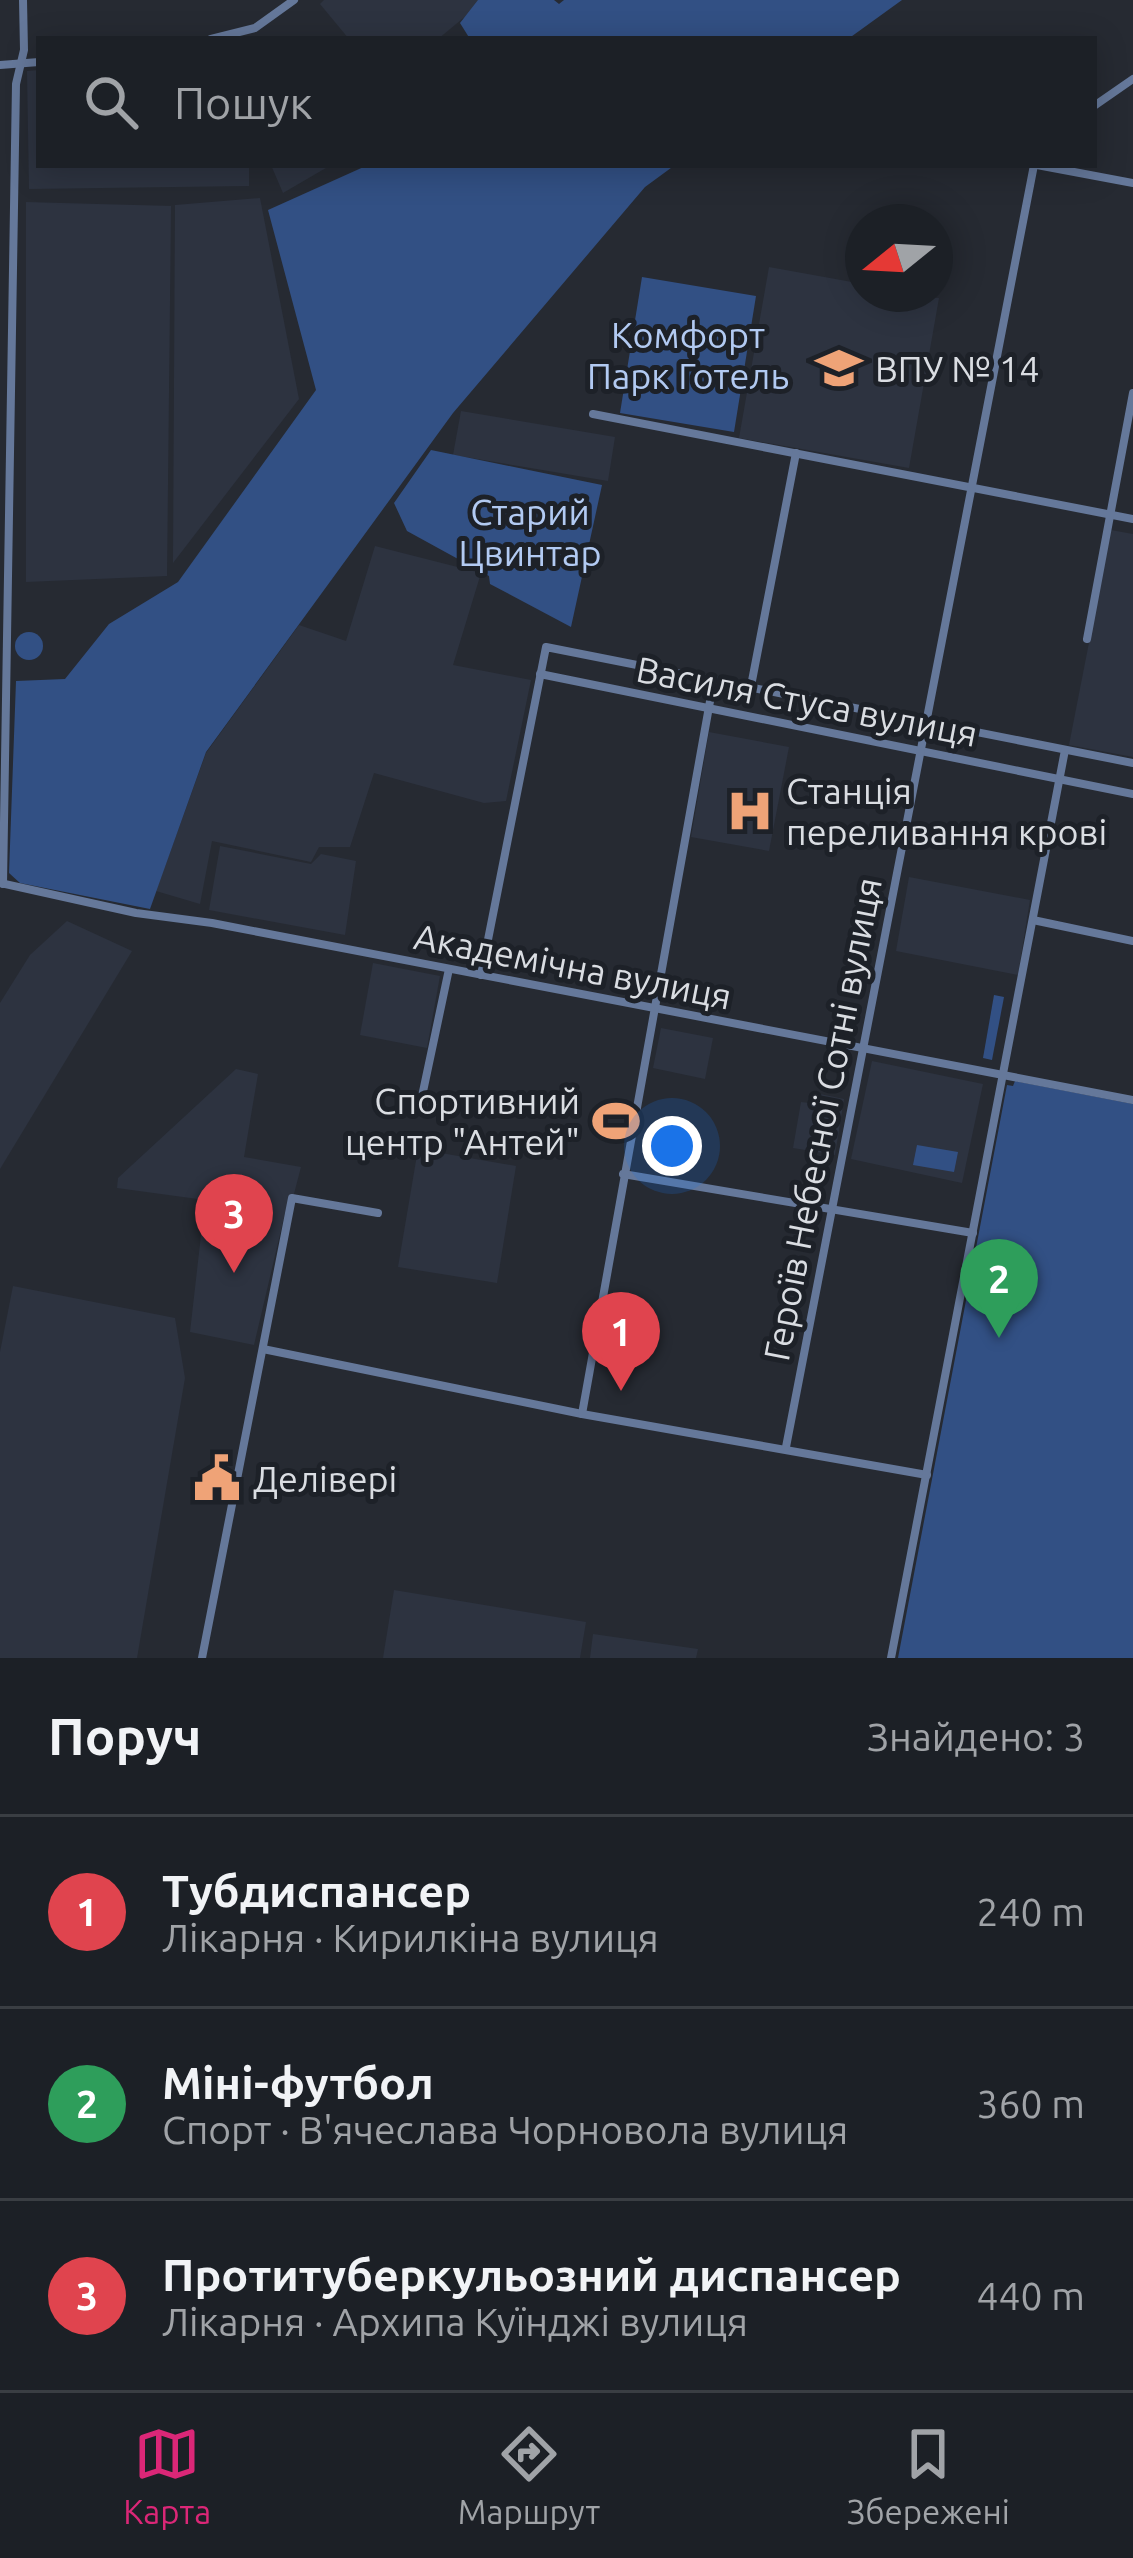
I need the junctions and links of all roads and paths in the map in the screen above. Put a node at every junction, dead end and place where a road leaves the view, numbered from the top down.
1 (23, 0) edge
2 (294, 0) edge
3 (223, 36) edge
4 (36, 62) edge
5 (22, 63) junction
6 (0, 65) edge
7 (1133, 79) edge
8 (1097, 104) edge
9 (1035, 168) edge
10 (1052, 168) edge
11 (1133, 183) edge
12 (0, 359) edge
13 (14, 360) junction
14 (1133, 393) edge
15 (593, 414) dead end
16 (796, 453) junction
17 (970, 487) junction
18 (1112, 515) junction
19 (1133, 519) edge
20 (5, 583) edge
21 (1087, 639) dead end
22 (540, 674) junction
23 (714, 679) junction
24 (751, 686) junction
25 (709, 710) junction
26 (926, 721) junction
27 (1065, 750) junction
28 (920, 752) junction
29 (1133, 763) edge
30 (1060, 780) junction
31 (1133, 794) edge
32 (2, 884) edge
33 (1033, 920) junction
34 (1133, 940) edge
35 (448, 969) junction
36 (481, 975) junction
37 (652, 1008) junction
38 (864, 1049) junction
39 (1004, 1072) junction
40 (1133, 1100) edge
41 (421, 1101) dead end
42 (623, 1174) junction
43 (832, 1212) junction
44 (378, 1213) dead end
45 (973, 1233) junction
46 (263, 1349) junction
47 (582, 1414) junction
48 (786, 1448) junction
49 (926, 1474) junction
50 (202, 1658) edge
51 (891, 1658) edge

1 - 5 street
2 - 3 street
4 - 5 street
5 - 6 street
5 - 13 street
7 - 8 street
9 - 17 street, Героїв Небесної Сотні вулиця
10 - 11 street
12 - 13 street
13 - 20 street
14 - 18 street
15 - 16 street
16 - 17 street
16 - 24 street
17 - 18 street
17 - 26 street, Героїв Небесної Сотні вулиця
18 - 19 street
18 - 21 street
20 - 32 street
22 - 23 street, Василя Стуса вулиця
22 - 25 street, Василя Стуса вулиця
22 - 36 street
23 - 24 street, Василя Стуса вулиця
23 - 25 street
24 - 26 street, Василя Стуса вулиця
25 - 28 street, Василя Стуса вулиця
25 - 37 street
26 - 27 street, Василя Стуса вулиця
26 - 28 street, Героїв Небесної Сотні вулиця
27 - 29 street, Василя Стуса вулиця
27 - 30 street
28 - 30 street, Василя Стуса вулиця
28 - 38 street, Героїв Небесної Сотні вулиця
30 - 31 street, Василя Стуса вулиця
30 - 33 street
32 - 35 street, Академічна вулиця
33 - 34 street
33 - 39 street
35 - 36 street, Академічна вулиця
35 - 41 street
36 - 37 street, Академічна вулиця
37 - 38 street, Академічна вулиця
37 - 42 street
38 - 39 street, Академічна вулиця
38 - 43 street, Героїв Небесної Сотні вулиця
39 - 40 street, Академічна вулиця
39 - 45 street
42 - 43 street
42 - 47 street
43 - 45 street
43 - 48 street, Героїв Небесної Сотні вулиця
44 - 46 street
45 - 49 street
46 - 47 street
46 - 50 street
47 - 48 street
48 - 49 street
49 - 51 street

